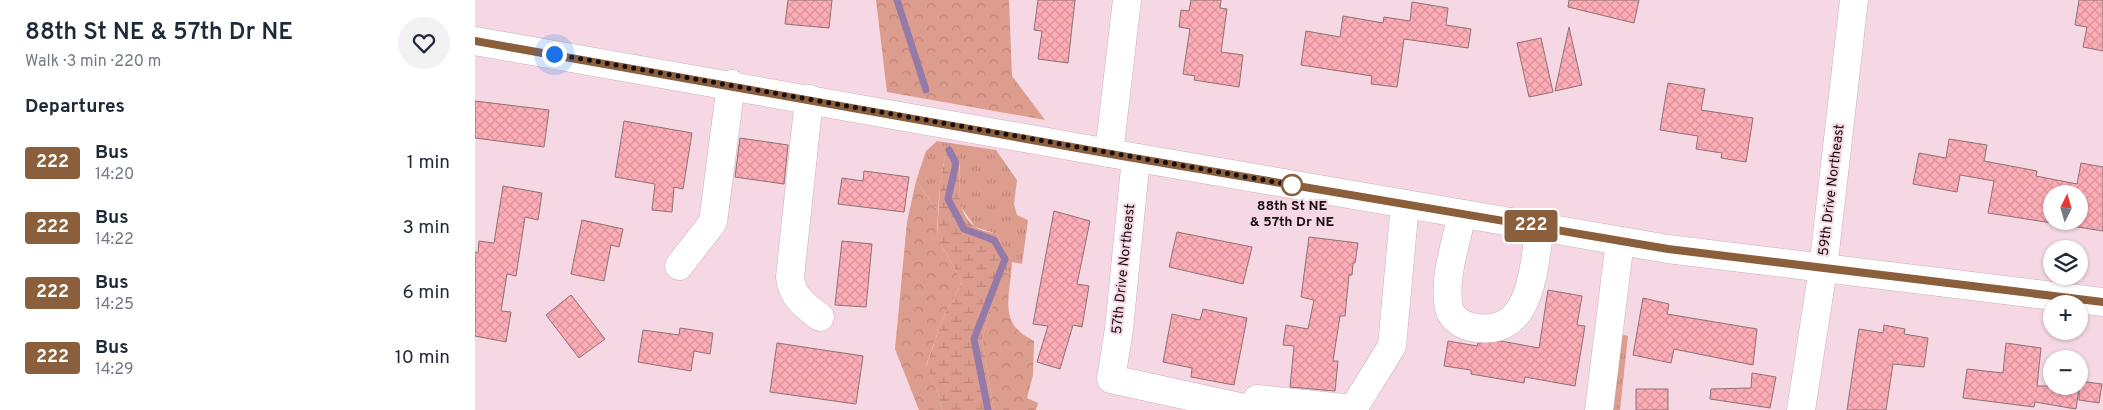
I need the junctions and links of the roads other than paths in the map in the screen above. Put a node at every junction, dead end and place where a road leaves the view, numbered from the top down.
1 (1127, 0) edge
2 (1855, 0) edge
3 (475, 41) edge
4 (731, 84) junction
5 (809, 99) junction
6 (1109, 153) junction
7 (1136, 158) junction
8 (1405, 204) junction
9 (1462, 214) junction
10 (1540, 227) junction
11 (1620, 241) junction
12 (679, 266) dead end
13 (1823, 269) junction
14 (2103, 302) edge
15 (820, 317) dead end
16 (1599, 410) edge
17 (1801, 410) edge

1 - 6 main road
2 - 13 main road, 59th Drive Northeast
3 - 4 main road
4 - 5 main road
4 - 12 main road
5 - 6 main road
5 - 15 main road
6 - 7 main road
7 - 8 main road
7 - 8 main road, 57th Drive Northeast
8 - 9 main road
9 - 10 main road
9 - 10 main road
10 - 11 main road
11 - 13 main road
11 - 16 main road
13 - 14 main road
13 - 17 main road, 59th Drive Northeast

